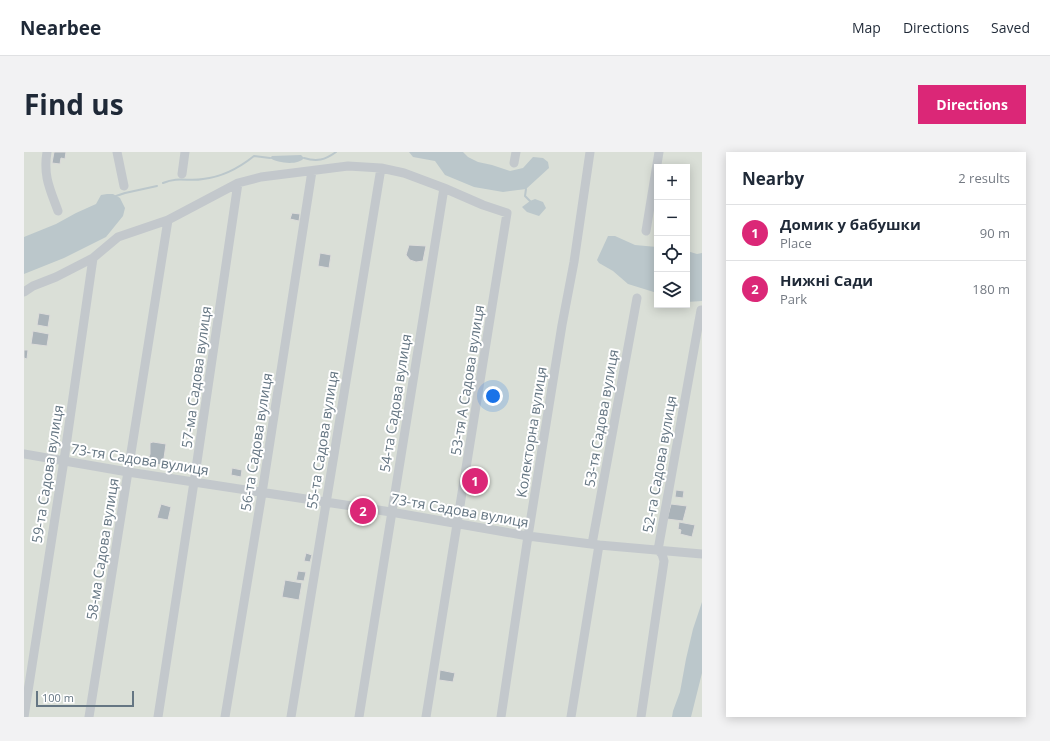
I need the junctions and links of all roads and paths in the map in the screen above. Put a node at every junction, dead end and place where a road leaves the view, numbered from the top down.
1 (47, 152) edge
2 (117, 152) edge
3 (185, 152) edge
4 (516, 152) edge
5 (590, 152) edge
6 (659, 152) edge
7 (514, 163) dead end
8 (381, 168) junction
9 (312, 171) junction
10 (182, 174) dead end
11 (238, 182) junction
12 (124, 186) dead end
13 (444, 188) junction
14 (58, 211) dead end
15 (168, 220) junction
16 (646, 231) dead end
17 (93, 258) junction
18 (24, 292) edge
19 (637, 298) dead end
20 (701, 310) dead end
21 (24, 454) edge
22 (64, 460) junction
23 (128, 472) junction
24 (194, 482) junction
25 (262, 493) junction
26 (325, 502) junction
27 (391, 512) junction
28 (458, 524) junction
29 (528, 536) junction
30 (595, 544) junction
31 (658, 550) junction
32 (702, 554) edge
33 (24, 717) edge
34 (89, 717) edge
35 (158, 717) edge
36 (225, 717) edge
37 (291, 717) edge
38 (360, 717) edge
39 (426, 717) edge
40 (501, 717) edge
41 (571, 717) edge
42 (641, 717) edge

1 - 14 street
2 - 12 street
3 - 10 street
4 - 7 street
5 - 29 street, Колекторна вулиця
6 - 16 street
8 - 9 street
8 - 13 street
8 - 26 street, 55-та Садова вулиця
9 - 11 street
9 - 25 street, 56-та Садова вулиця
11 - 15 street
11 - 24 street, 57-ма Садова вулиця
13 - 27 street, 54-та Садова вулиця
13 - 28 street, 53-тя А Садова вулиця
15 - 17 street
15 - 23 street, 58-ма Садова вулиця
17 - 18 street
17 - 22 street, 59-та Садова вулиця
19 - 30 street, 53-тя Садова вулиця
20 - 31 street, 52-га Садова вулиця
21 - 22 street, 73-тя Садова вулиця
22 - 23 street, 73-тя Садова вулиця
22 - 33 street, 59-та Садова вулиця
23 - 24 street, 73-тя Садова вулиця
23 - 34 street, 58-ма Садова вулиця
24 - 25 street, 73-тя Садова вулиця
24 - 35 street, 57-ма Садова вулиця
25 - 26 street, 73-тя Садова вулиця
25 - 36 street, 56-та Садова вулиця
26 - 27 street, 73-тя Садова вулиця
26 - 37 street, 55-та Садова вулиця
27 - 28 street, 73-тя Садова вулиця
27 - 38 street, 54-та Садова вулиця
28 - 29 street, 73-тя Садова вулиця
28 - 39 street, 53-тя А Садова вулиця
29 - 30 street, 73-тя Садова вулиця
29 - 40 street, Колекторна вулиця
30 - 31 street, 73-тя Садова вулиця
30 - 41 street, 53-тя Садова вулиця
31 - 32 street, 73-тя Садова вулиця
31 - 42 street, 52-га Садова вулиця

